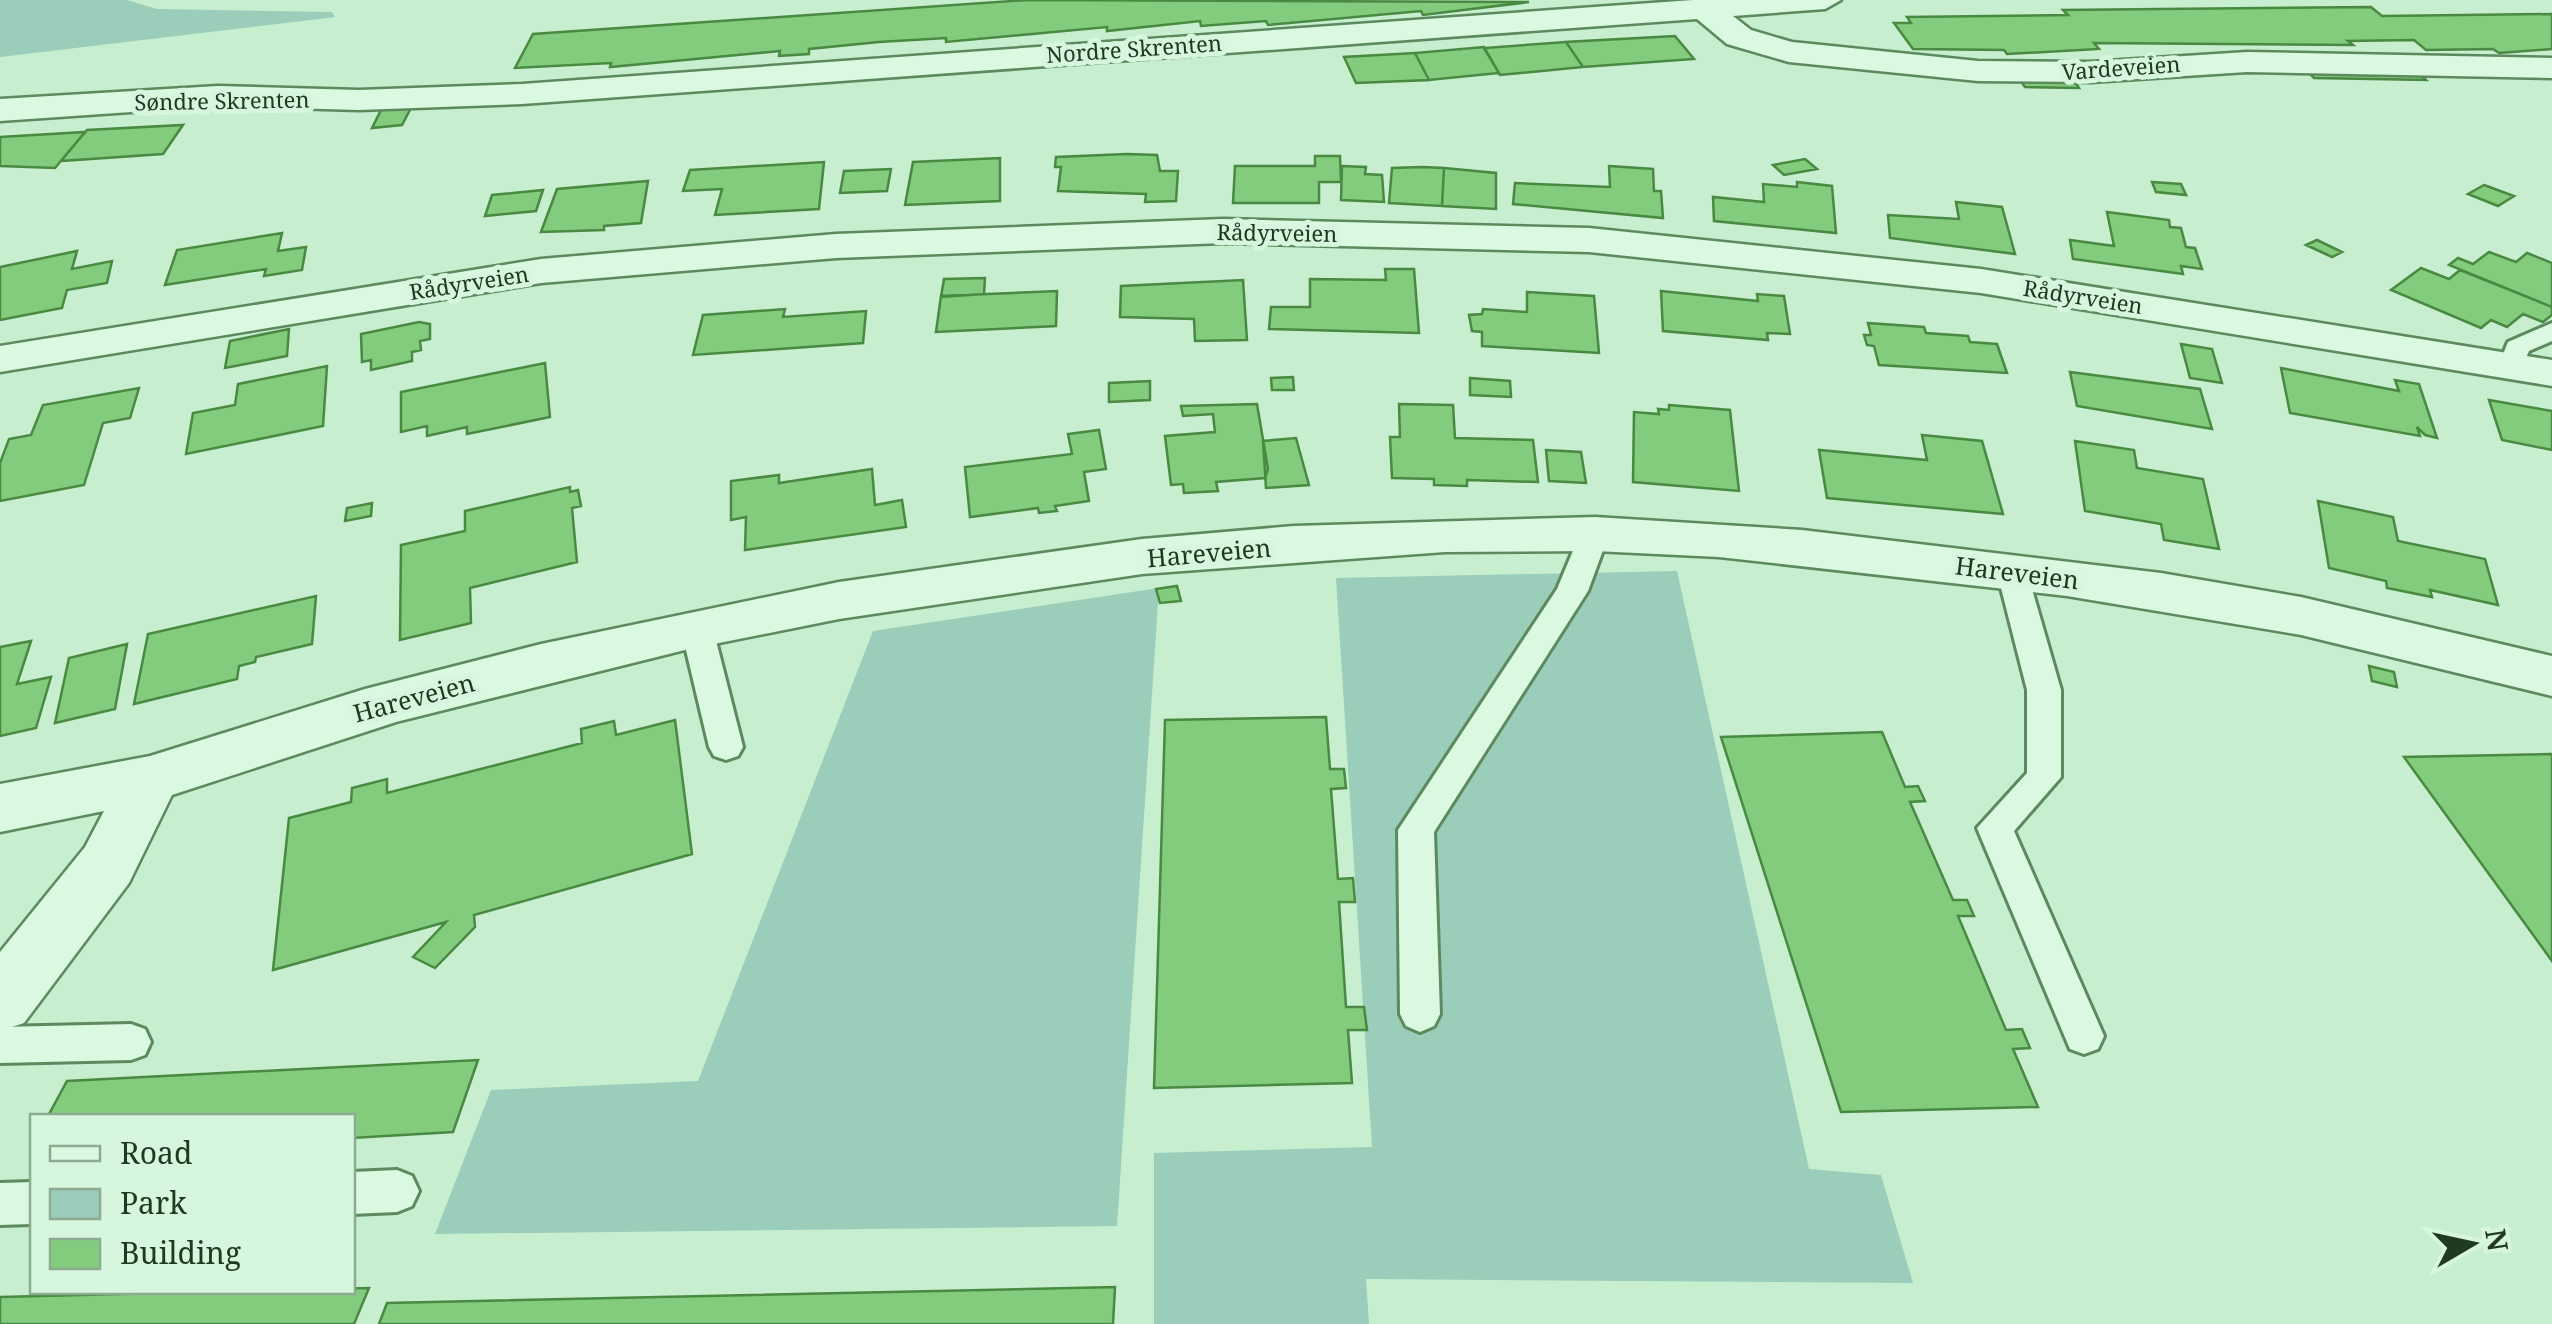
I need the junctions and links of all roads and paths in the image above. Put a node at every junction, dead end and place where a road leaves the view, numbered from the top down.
1 (1825, 0) edge
2 (1704, 9) junction
3 (2552, 68) edge
4 (444, 97) joint
5 (0, 110) edge
6 (2552, 331) edge
7 (0, 359) edge
8 (2512, 364) junction
9 (2552, 372) edge
10 (1594, 534) junction
11 (2012, 572) junction
12 (697, 630) junction
13 (2552, 676) edge
14 (726, 747) dead end
15 (150, 780) junction
16 (0, 808) edge
17 (0, 1002) edge
18 (1420, 1014) dead end
19 (2084, 1036) dead end
20 (131, 1042) dead end
21 (0, 1045) edge
22 (397, 1192) dead end
23 (355, 1193) edge
24 (30, 1202) edge
25 (0, 1204) edge

1 - 2 street, Nordre Skrenten
2 - 3 street, Vardeveien
2 - 4 street, Nordre Skrenten
4 - 5 street, Søndre Skrenten
6 - 8 lane
7 - 8 street, Rådyrveien
8 - 9 street, Rådyrveien
10 - 11 street, Hareveien
10 - 12 street, Hareveien
10 - 18 lane
11 - 13 street, Hareveien
11 - 19 lane
12 - 14 lane
12 - 15 street, Hareveien
15 - 16 street
15 - 17 street
20 - 21 lane
22 - 23 lane
24 - 25 lane

